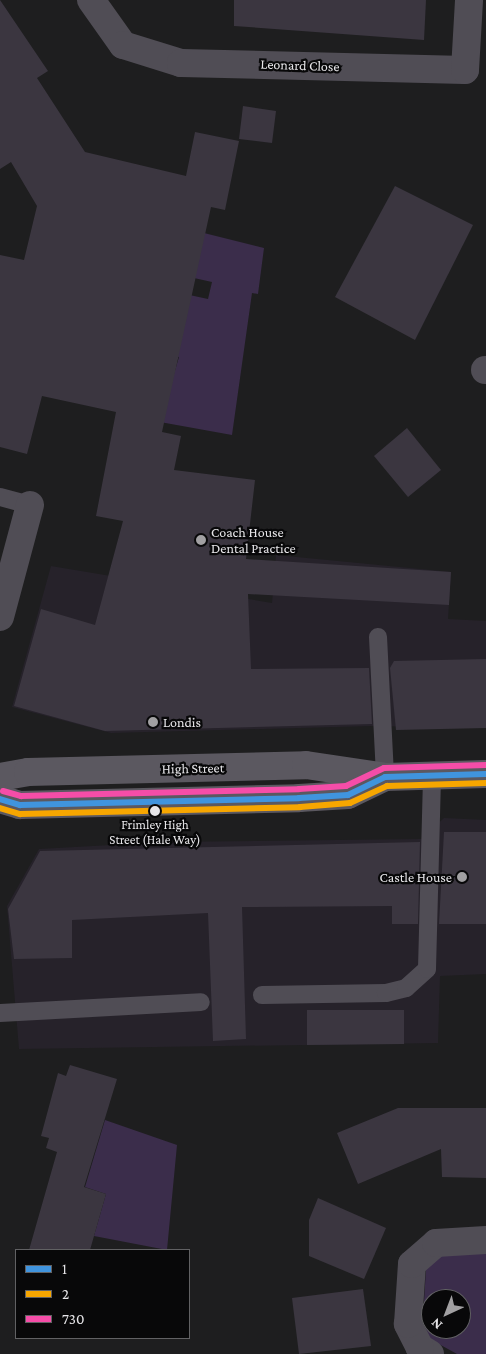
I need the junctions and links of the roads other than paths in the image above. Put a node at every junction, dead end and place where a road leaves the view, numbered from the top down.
1 (91, 0) edge
2 (468, 0) edge
3 (0, 497) edge
4 (30, 505) joint
5 (0, 617) edge
6 (378, 637) dead end
7 (486, 774) edge
8 (432, 776) junction
9 (0, 777) edge
10 (385, 777) junction
11 (0, 799) edge
12 (262, 994) dead end
13 (201, 1002) dead end
14 (0, 1013) edge
15 (486, 1240) edge
16 (430, 1354) edge

1 - 2 street, Leonard Close
3 - 4 lane
4 - 5 street
6 - 10 lane
7 - 8 street, High Street
8 - 10 street, High Street
8 - 12 lane
9 - 10 street, High Street
10 - 11 street, High Street
13 - 14 lane
15 - 16 street

